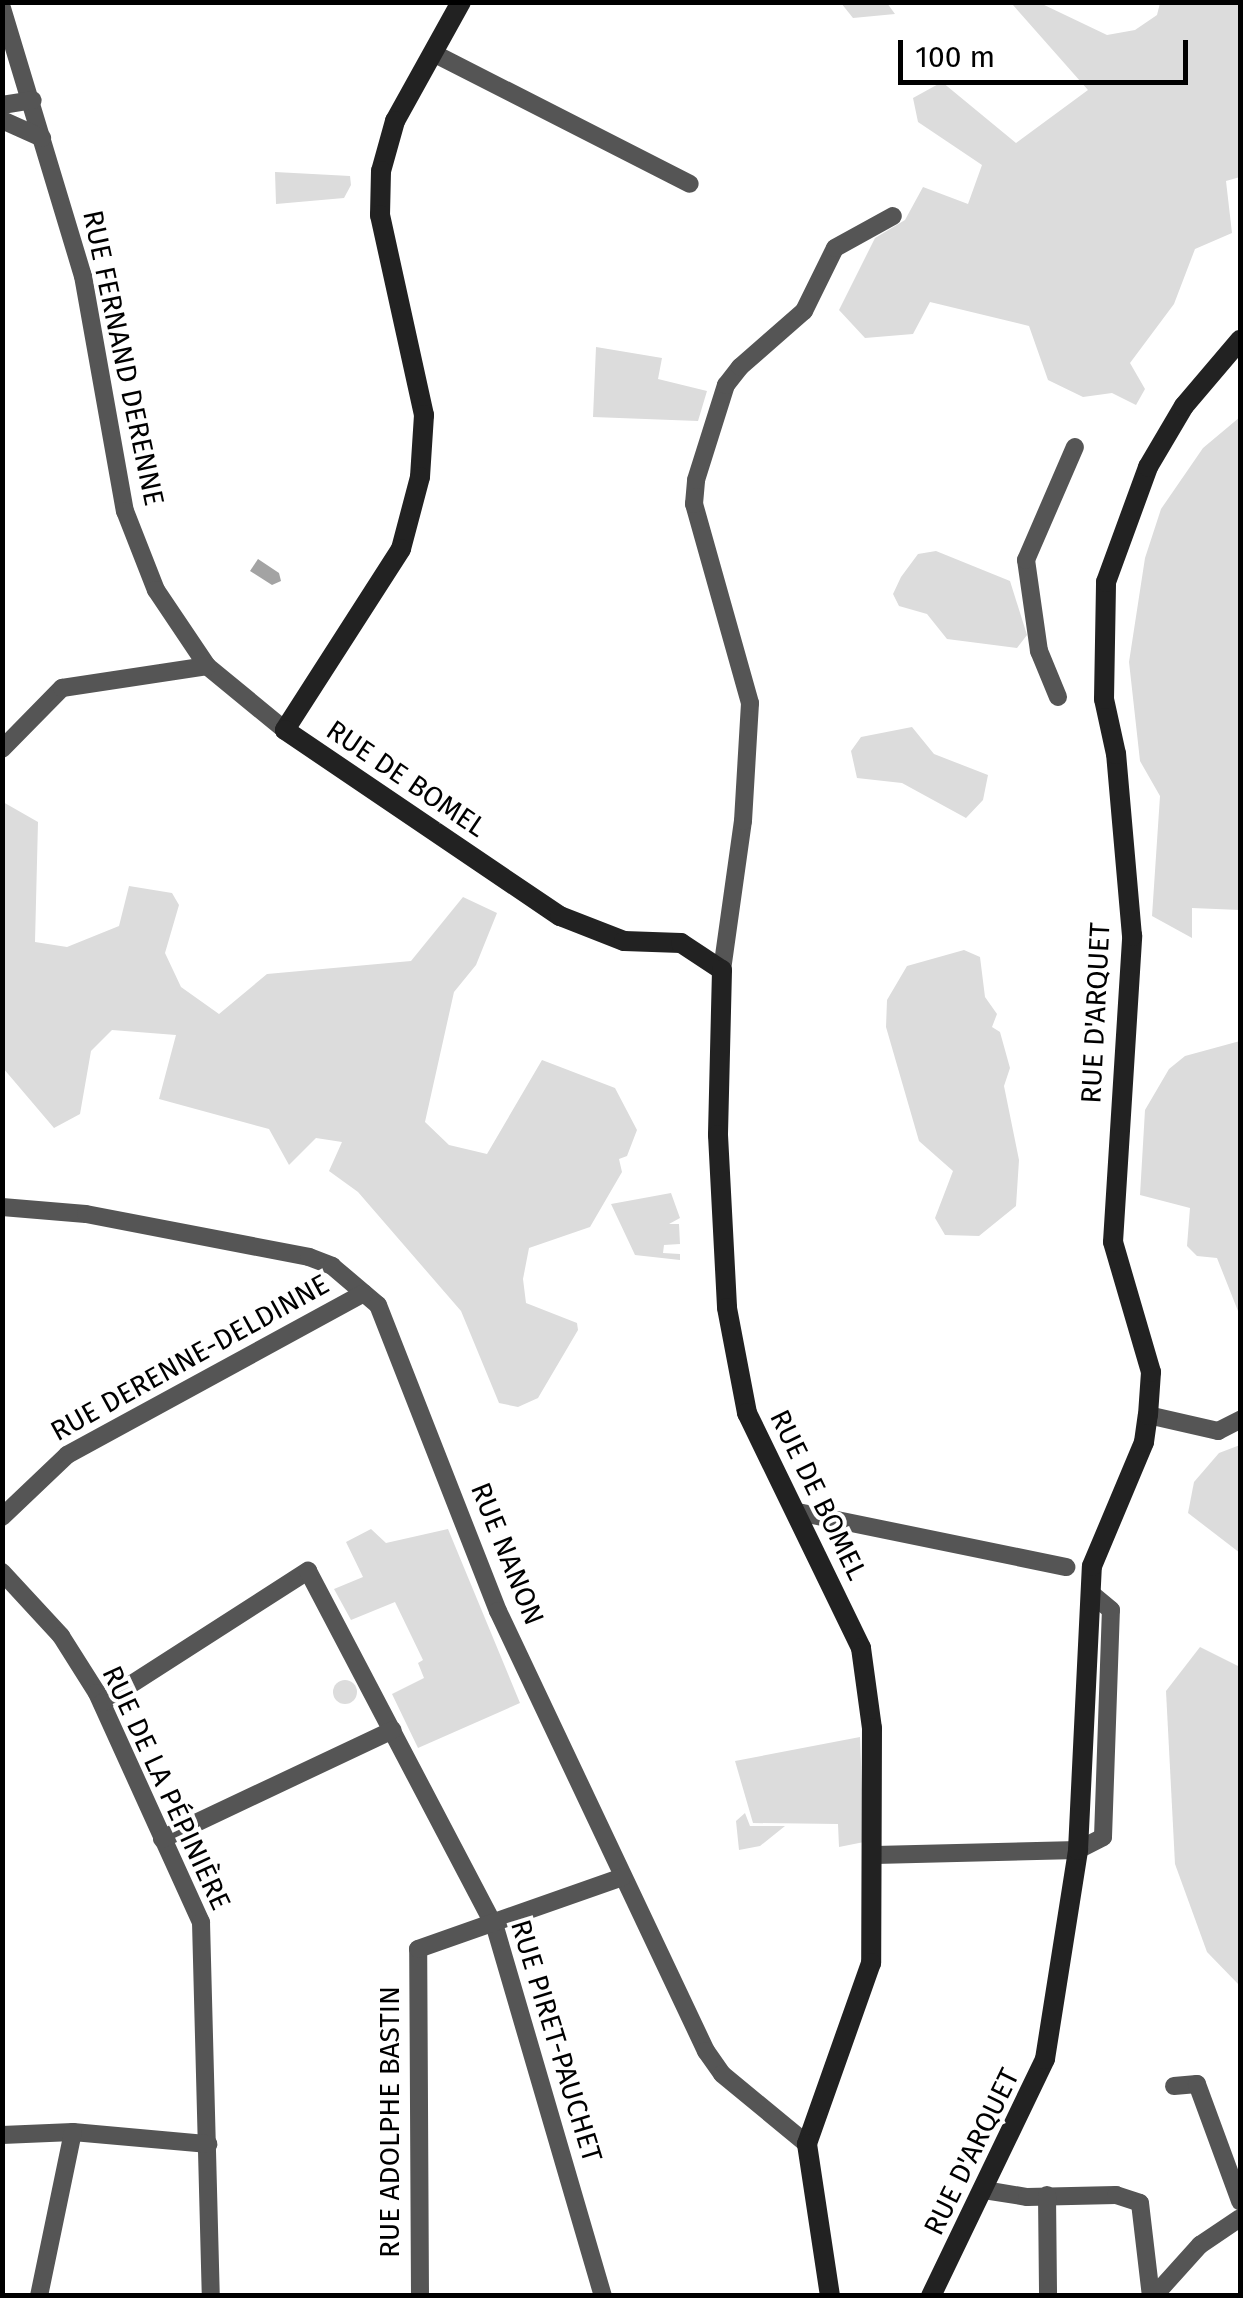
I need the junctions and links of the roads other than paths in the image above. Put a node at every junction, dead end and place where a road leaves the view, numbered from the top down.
1 (461, 2) edge
2 (2, 8) edge
3 (433, 52) junction
4 (34, 100) junction
5 (2, 105) edge
6 (2, 120) edge
7 (42, 138) junction
8 (690, 184) dead end
9 (893, 216) dead end
10 (1238, 347) edge
11 (1075, 447) dead end
12 (207, 666) junction
13 (1058, 697) dead end
14 (286, 730) junction
15 (2, 750) edge
16 (722, 970) junction
17 (2, 1207) edge
18 (364, 1292) junction
19 (1148, 1415) junction
20 (1240, 1420) edge
21 (798, 1512) junction
22 (2, 1516) edge
23 (1066, 1568) dead end
24 (2, 1572) edge
25 (102, 1703) junction
26 (393, 1730) junction
27 (162, 1839) junction
28 (1078, 1850) junction
29 (874, 1856) junction
30 (623, 1877) junction
31 (495, 1927) junction
32 (1174, 2086) dead end
33 (73, 2132) junction
34 (2, 2135) edge
35 (208, 2144) junction
36 (807, 2144) junction
37 (984, 2190) junction
38 (1047, 2195) junction
39 (1240, 2201) edge
40 (1240, 2218) edge
41 (38, 2296) edge
42 (211, 2296) edge
43 (420, 2296) edge
44 (603, 2296) edge
45 (830, 2296) edge
46 (930, 2296) edge
47 (1048, 2296) edge
48 (1152, 2296) edge

1 - 3 street
2 - 4 street, RUE FERNAND DERENNE
3 - 8 street
3 - 14 street
4 - 5 street
4 - 7 street, RUE FERNAND DERENNE
6 - 7 street
7 - 12 street, RUE FERNAND DERENNE
9 - 16 street
10 - 19 street, RUE D'ARQUET
11 - 13 street
12 - 14 street, RUE FERNAND DERENNE
12 - 15 street
14 - 16 street, RUE DE BOMEL
16 - 21 street, RUE DE BOMEL
17 - 18 street, RUE NANON
18 - 22 street, RUE DERENNE-DELDINNE
18 - 30 street, RUE NANON
19 - 20 street
19 - 28 street, RUE D'ARQUET
21 - 23 street
21 - 29 street, RUE DE BOMEL
24 - 25 street, RUE DE LA PÉPINIÈRE
25 - 26 street, RUE PIRET-PAUCHET
25 - 27 street, RUE DE LA PÉPINIÈRE
26 - 27 street
26 - 31 street, RUE PIRET-PAUCHET
27 - 35 street, RUE DE LA PÉPINIÈRE
28 - 29 street
28 - 37 street, RUE D'ARQUET
29 - 36 street, RUE DE BOMEL
30 - 31 street
30 - 36 street, RUE NANON
31 - 43 street, RUE ADOLPHE BASTIN
31 - 44 street, RUE PIRET-PAUCHET
32 - 39 street
33 - 34 street
33 - 35 street
33 - 41 street
35 - 42 street, RUE DE LA PÉPINIÈRE
36 - 45 street, RUE DE BOMEL
37 - 38 street
37 - 46 street, RUE D'ARQUET
38 - 47 street
38 - 48 street
40 - 48 street

